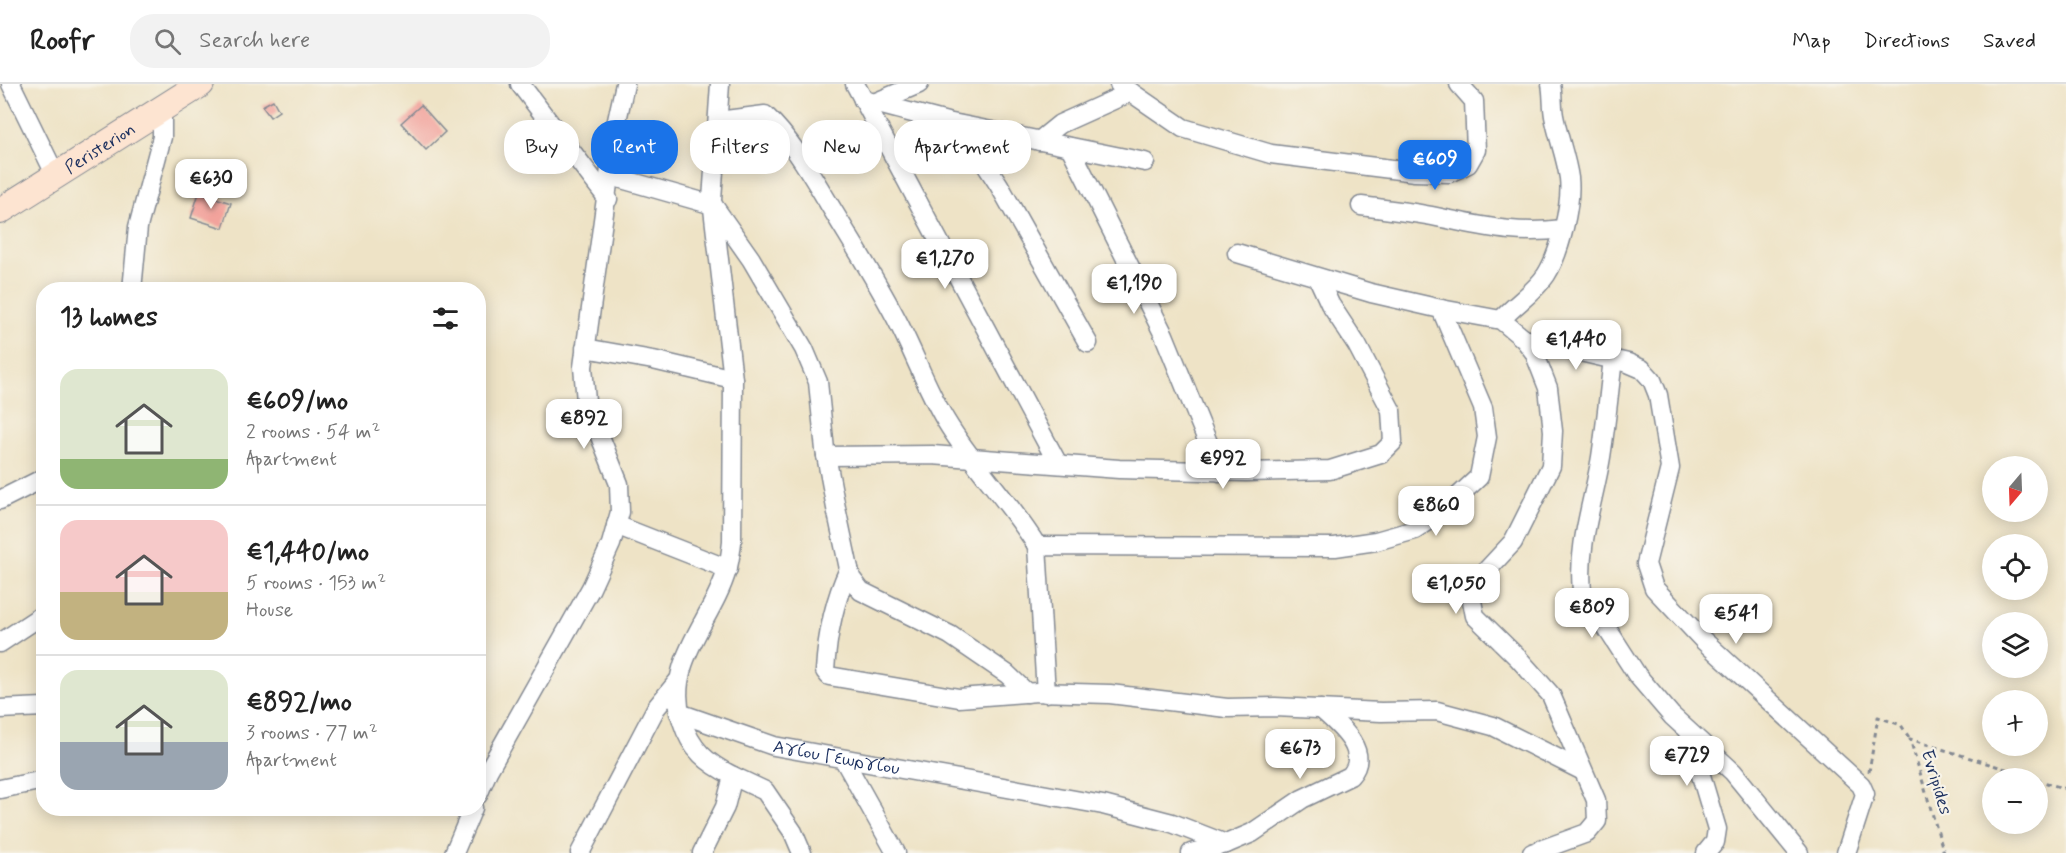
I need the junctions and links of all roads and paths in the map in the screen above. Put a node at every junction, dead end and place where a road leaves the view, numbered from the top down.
1 (11, 84) edge
2 (201, 84) edge
3 (520, 84) edge
4 (625, 84) edge
5 (720, 84) edge
6 (919, 84) edge
7 (1459, 84) edge
8 (1551, 84) edge
9 (1125, 88) edge
10 (864, 96) edge
11 (162, 108) junction
12 (718, 120) edge
13 (726, 120) edge
14 (771, 120) edge
15 (943, 120) edge
16 (1031, 139) edge
17 (1039, 141) junction
18 (790, 145) edge
19 (1070, 147) junction
20 (1145, 162) dead end
21 (714, 174) edge
22 (992, 174) edge
23 (56, 176) junction
24 (611, 176) junction
25 (608, 199) junction
26 (712, 205) junction
27 (1361, 206) dead end
28 (0, 211) edge
29 (1563, 229) junction
30 (1237, 253) dead end
31 (1318, 278) junction
32 (133, 282) edge
33 (1441, 309) junction
34 (1501, 320) junction
35 (1524, 339) junction
36 (1088, 344) dead end
37 (585, 348) junction
38 (1613, 359) junction
39 (733, 379) junction
40 (826, 456) junction
41 (970, 458) junction
42 (1058, 464) junction
43 (1220, 472) junction
44 (36, 482) edge
45 (0, 500) edge
46 (616, 525) junction
47 (1037, 546) junction
48 (849, 568) junction
49 (728, 569) junction
50 (36, 619) edge
51 (0, 643) edge
52 (678, 681) junction
53 (1026, 693) junction
54 (1046, 693) junction
55 (36, 707) edge
56 (0, 709) edge
57 (1321, 709) junction
58 (680, 713) junction
59 (1687, 730) junction
60 (1910, 740) junction
61 (844, 760) junction
62 (2000, 768) edge
63 (1584, 771) junction
64 (486, 776) edge
65 (733, 776) junction
66 (36, 782) edge
67 (2048, 783) edge
68 (0, 789) edge
69 (2066, 789) edge
70 (1865, 794) junction
71 (470, 816) edge
72 (1226, 844) junction
73 (454, 853) edge
74 (580, 853) edge
75 (702, 853) edge
76 (802, 853) edge
77 (896, 853) edge
78 (1191, 853) edge
79 (1532, 853) edge
80 (1706, 853) edge
81 (1799, 853) edge
82 (1846, 853) edge
83 (1944, 853) edge

1 - 23 street
2 - 11 street, Peristerion
3 - 25 street
4 - 24 street
5 - 12 street
6 - 10 street
7 - 9 street
8 - 29 street
9 - 17 street
10 - 15 street
10 - 42 street
11 - 23 street, Peristerion
11 - 32 street
13 - 14 street
16 - 17 street
17 - 19 street
18 - 41 street
19 - 20 street
19 - 43 street
21 - 26 street
22 - 36 street
23 - 28 street, Peristerion
24 - 25 street
24 - 26 street
25 - 37 street
26 - 39 street
26 - 40 street
27 - 29 street
29 - 34 street
30 - 31 street
31 - 33 street
31 - 43 street
33 - 34 street
33 - 47 street
34 - 35 street
35 - 38 street
35 - 63 street
37 - 39 street
37 - 46 street
38 - 59 street
38 - 70 street
39 - 49 street
40 - 41 street
40 - 48 street
41 - 42 street
41 - 47 street
42 - 43 street
44 - 45 street
46 - 49 street
46 - 64 street
47 - 54 street
48 - 53 street
48 - 53 street
49 - 52 street
50 - 51 street
52 - 58 street
52 - 74 street
53 - 54 street
54 - 57 street
55 - 56 street
57 - 63 street
57 - 72 street
58 - 61 street, Αγίου Γεωργίου
58 - 65 street
59 - 80 street
59 - 81 street
60 - 62 path, Evripides
60 - 70 path
60 - 83 path, Evripides
61 - 72 street, Αγίου Γεωργίου
61 - 77 street
63 - 79 street
65 - 75 street
65 - 76 street
66 - 68 street
67 - 69 path, Evripides
70 - 82 street
71 - 73 street
72 - 78 street

